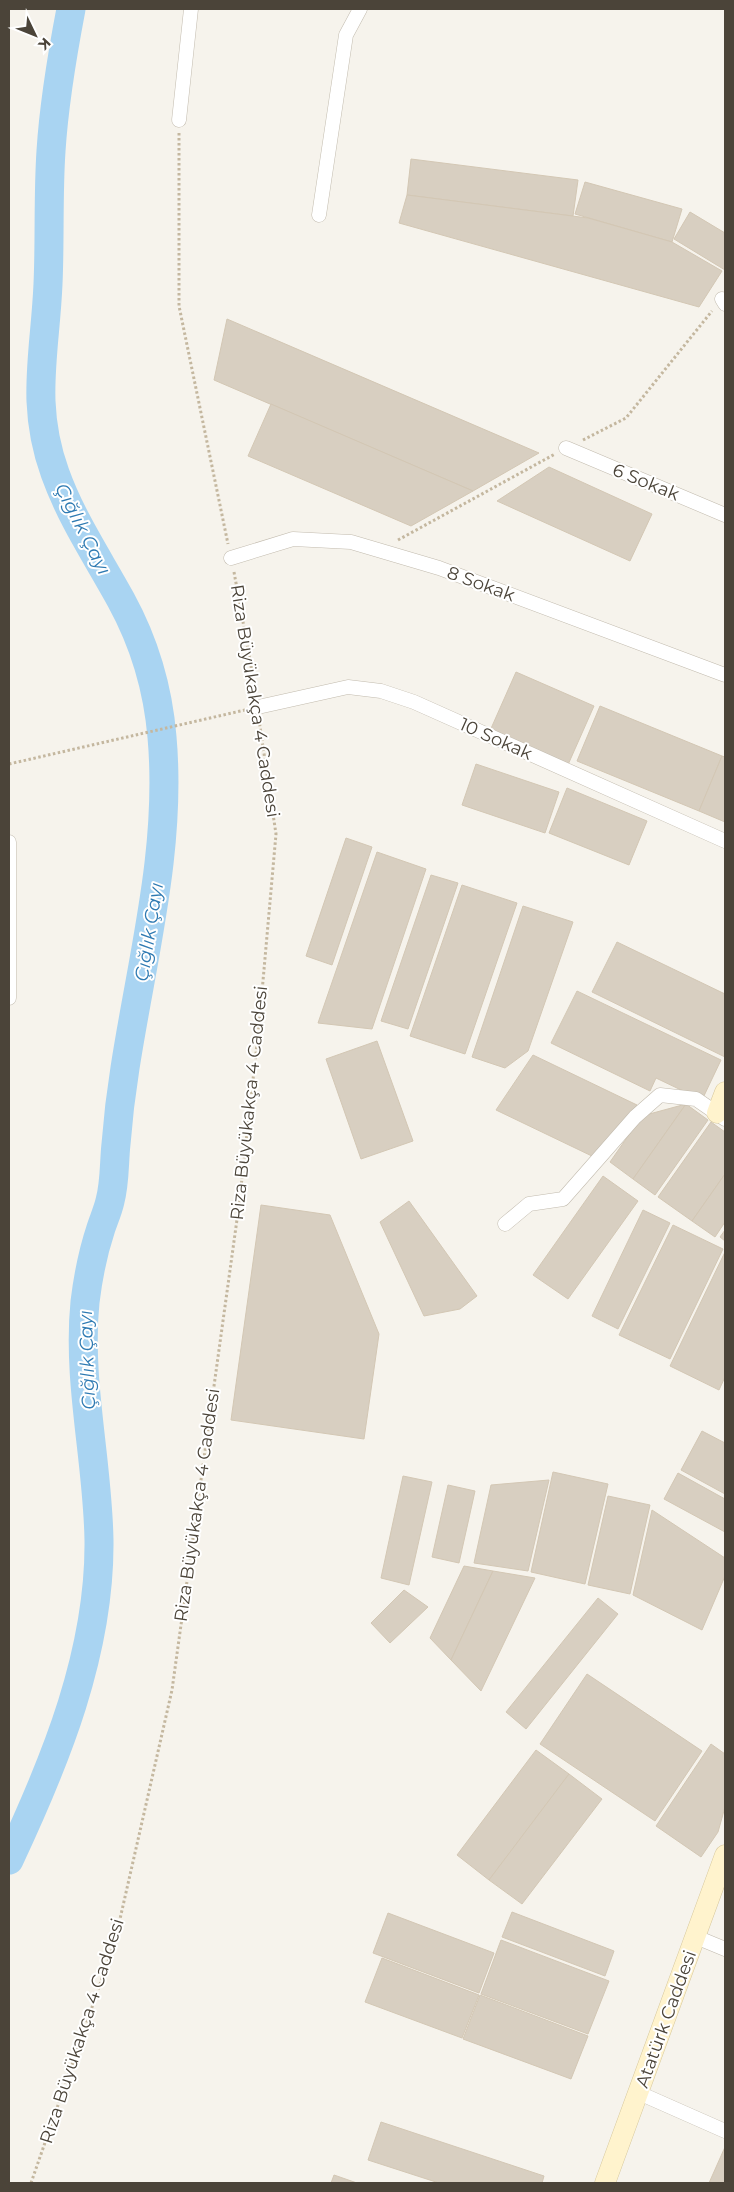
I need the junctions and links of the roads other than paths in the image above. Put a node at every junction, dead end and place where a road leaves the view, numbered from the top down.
1 (191, 9) edge
2 (360, 9) edge
3 (179, 120) road end
4 (320, 216) dead end
5 (566, 448) dead end
6 (725, 515) edge
7 (231, 558) road end
8 (725, 675) edge
9 (258, 707) road end
10 (725, 841) edge
11 (9, 842) edge
12 (9, 998) edge
13 (725, 1092) edge
14 (721, 1116) edge
15 (505, 1224) dead end
16 (725, 1855) edge
17 (696, 1937) junction
18 (725, 1949) edge
19 (639, 2093) junction
20 (725, 2131) edge
21 (605, 2183) edge

1 - 3 street
2 - 4 street
5 - 6 street, 6 Sokak
7 - 8 street, 8 Sokak
9 - 10 street, 10 Sokak
11 - 12 street
13 - 14 street
14 - 15 street
16 - 17 street, Atatürk Caddesi
17 - 18 street
17 - 19 street, Atatürk Caddesi
19 - 20 street
19 - 21 street, Atatürk Caddesi

